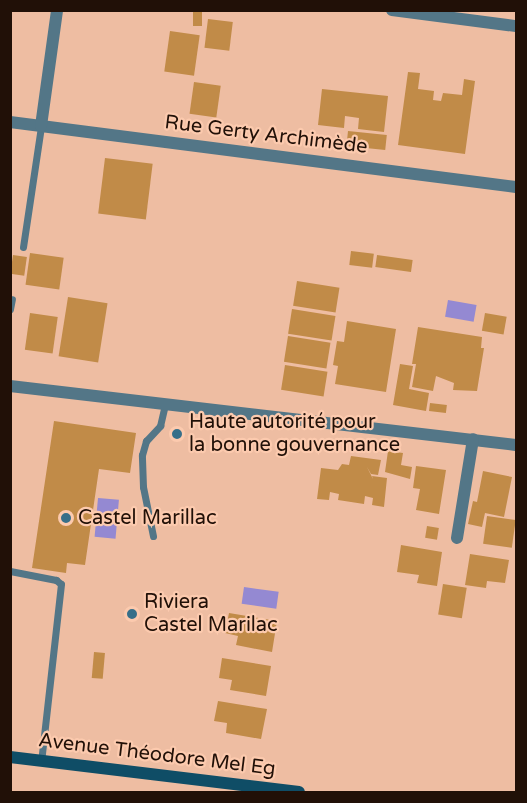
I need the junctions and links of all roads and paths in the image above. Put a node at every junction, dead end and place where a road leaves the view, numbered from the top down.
1 (57, 10) edge
2 (392, 10) edge
3 (516, 26) edge
4 (10, 122) edge
5 (41, 126) junction
6 (516, 187) edge
7 (23, 247) dead end
8 (12, 299) edge
9 (10, 309) edge
10 (10, 386) edge
11 (165, 404) junction
12 (474, 439) junction
13 (516, 445) edge
14 (153, 536) dead end
15 (458, 538) dead end
16 (10, 571) edge
17 (10, 757) edge
18 (41, 760) junction
19 (299, 792) edge

1 - 5 street
2 - 3 street
4 - 5 street, Rue Gerty Archimède
5 - 6 street, Rue Gerty Archimède
5 - 7 lane
8 - 9 lane
10 - 11 street
11 - 12 street
11 - 14 lane
12 - 13 street
12 - 15 street
16 - 18 lane
17 - 18 main road, Avenue Théodore Mel Eg
18 - 19 main road, Avenue Théodore Mel Eg

